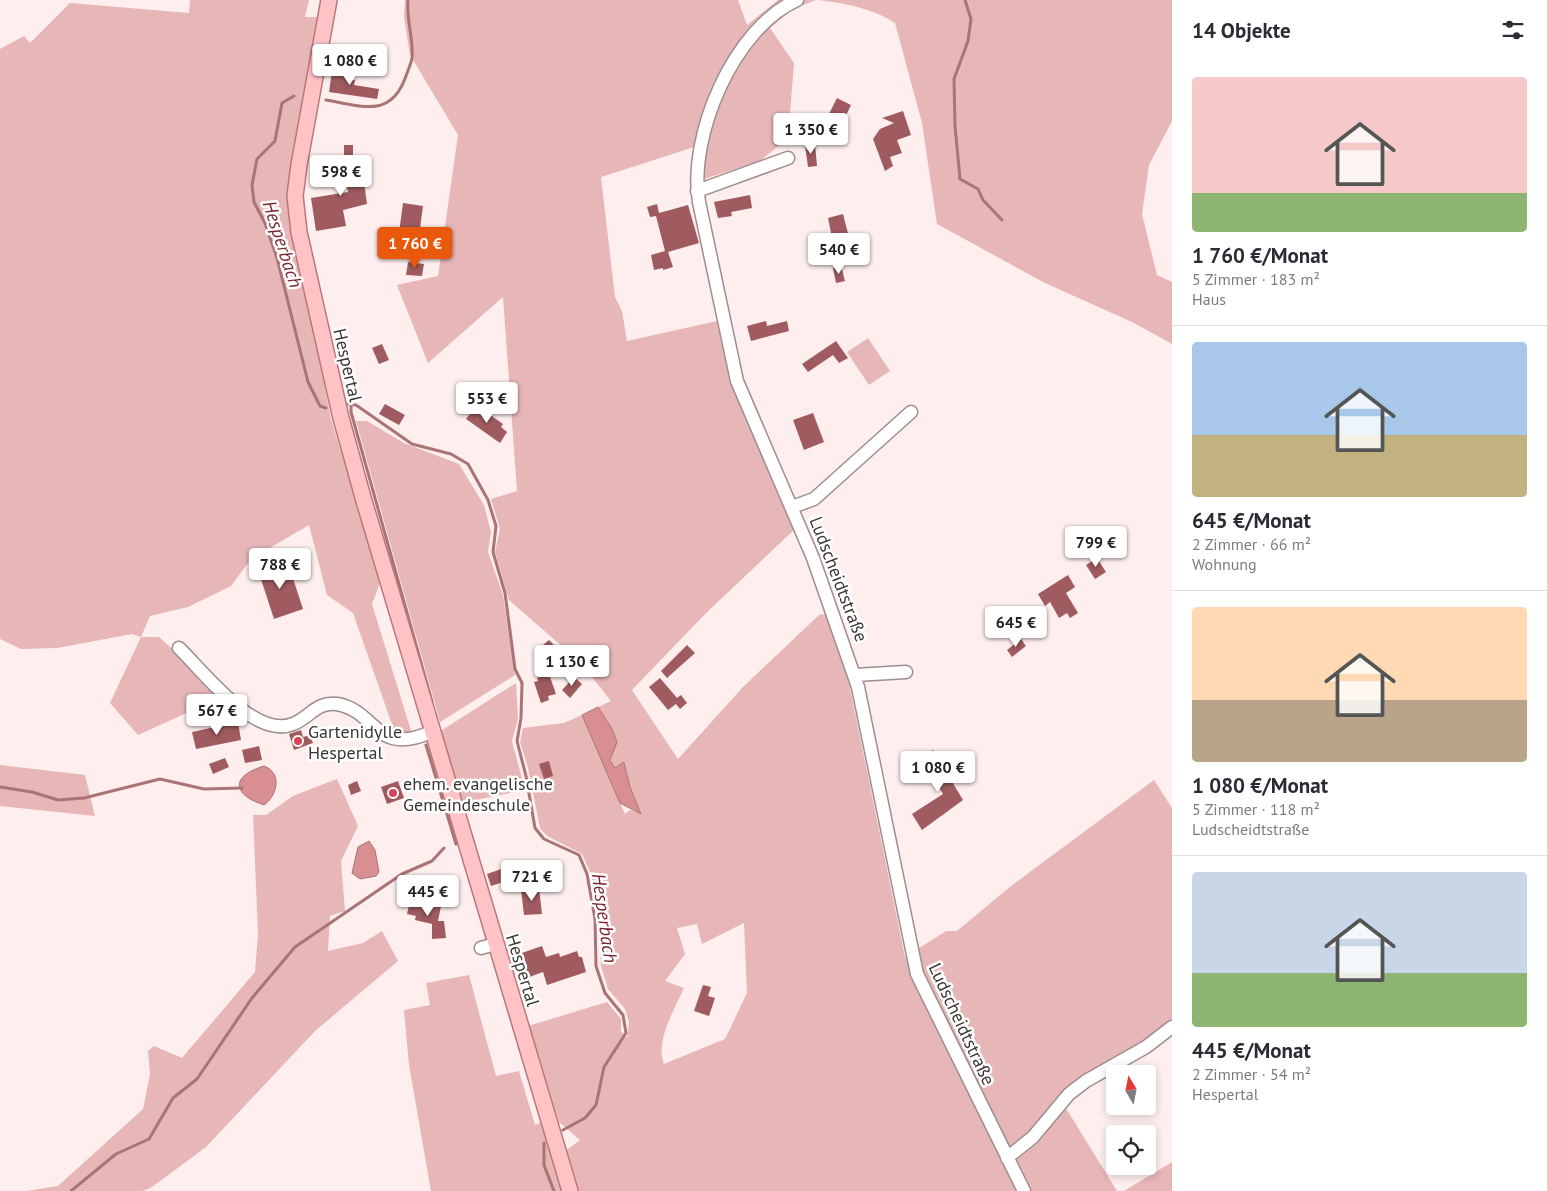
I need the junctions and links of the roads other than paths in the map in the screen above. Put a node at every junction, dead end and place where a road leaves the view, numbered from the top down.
1 (329, 0) edge
2 (797, 0) edge
3 (788, 158) dead end
4 (697, 191) junction
5 (911, 412) dead end
6 (792, 507) junction
7 (179, 648) dead end
8 (906, 672) dead end
9 (855, 675) junction
10 (431, 732) junction
11 (1172, 1027) edge
12 (1007, 1158) junction
13 (570, 1191) edge
14 (1024, 1191) edge

1 - 10 main road, Hespertal
2 - 4 street, Ludscheidtstraße
3 - 4 street
4 - 6 street, Ludscheidtstraße
5 - 6 street
6 - 9 street, Ludscheidtstraße
7 - 10 street
8 - 9 street
9 - 12 street, Ludscheidtstraße
10 - 13 main road, Hespertal
11 - 12 street
12 - 14 street, Ludscheidtstraße

